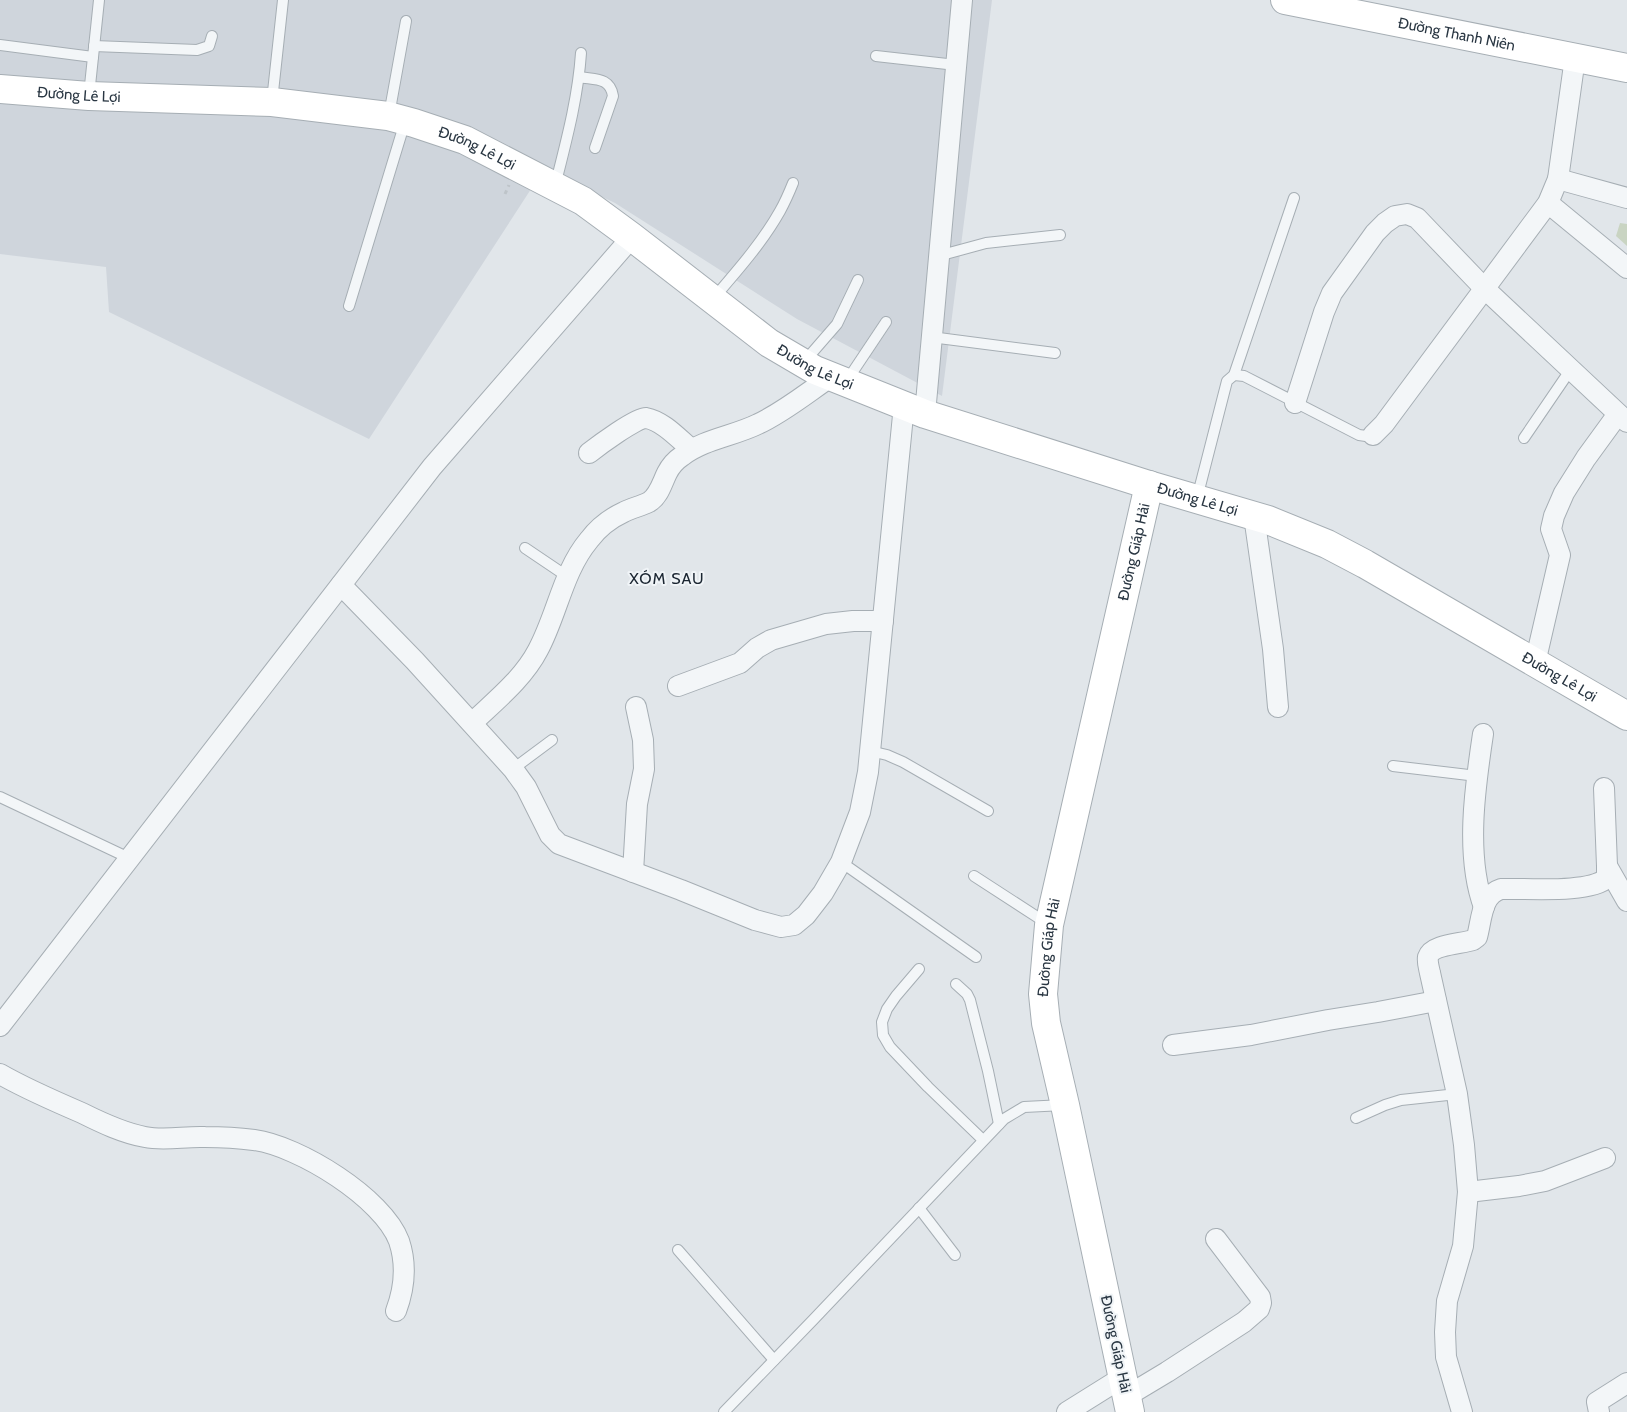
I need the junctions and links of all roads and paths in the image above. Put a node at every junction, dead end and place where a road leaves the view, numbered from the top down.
1 (99, 0) edge
2 (283, 0) edge
3 (962, 0) edge
4 (1285, 0) edge
5 (406, 21) dead end
6 (212, 36) dead end
7 (0, 45) edge
8 (94, 52) junction
9 (581, 52) dead end
10 (876, 56) dead end
11 (1575, 58) junction
12 (956, 65) junction
13 (1627, 68) edge
14 (579, 77) junction
15 (0, 89) edge
16 (89, 96) junction
17 (272, 102) junction
18 (397, 118) junction
19 (595, 148) dead end
20 (1558, 179) junction
21 (793, 183) dead end
22 (555, 187) junction
23 (1294, 198) dead end
24 (1627, 198) edge
25 (1548, 203) junction
26 (1060, 235) dead end
27 (632, 237) junction
28 (938, 256) junction
29 (1627, 268) edge
30 (858, 280) dead end
31 (1484, 288) junction
32 (713, 299) junction
33 (349, 306) dead end
34 (886, 322) dead end
35 (931, 337) junction
36 (1055, 353) dead end
37 (804, 363) junction
38 (1571, 370) junction
39 (1234, 376) junction
40 (839, 380) junction
41 (1295, 403) junction
42 (914, 409) junction
43 (1622, 418) edge
44 (1372, 434) joint
45 (1524, 438) dead end
46 (692, 449) junction
47 (589, 453) dead end
48 (1149, 485) junction
49 (1197, 499) junction
50 (1254, 516) junction
51 (525, 548) dead end
52 (568, 577) junction
53 (341, 585) junction
54 (882, 620) junction
55 (1535, 663) junction
56 (678, 686) dead end
57 (636, 707) dead end
58 (1278, 707) dead end
59 (1627, 716) edge
60 (472, 723) junction
61 (1483, 734) dead end
62 (552, 740) dead end
63 (870, 751) junction
64 (1393, 766) dead end
65 (513, 769) junction
66 (1477, 776) junction
67 (1604, 788) dead end
68 (0, 797) edge
69 (988, 811) dead end
70 (129, 858) junction
71 (841, 862) junction
72 (1608, 866) junction
73 (633, 872) junction
74 (974, 876) dead end
75 (1627, 901) edge
76 (1484, 907) junction
77 (1048, 925) junction
78 (976, 958) dead end
79 (919, 969) dead end
80 (956, 984) dead end
81 (1436, 1001) junction
82 (0, 1026) edge
83 (1173, 1045) dead end
84 (0, 1074) edge
85 (1457, 1094) junction
86 (1065, 1105) junction
87 (1356, 1118) dead end
88 (999, 1124) junction
89 (983, 1140) junction
90 (1605, 1158) dead end
91 (1468, 1192) junction
92 (919, 1208) junction
93 (1216, 1240) dead end
94 (678, 1250) dead end
95 (955, 1255) dead end
96 (396, 1310) dead end
97 (774, 1360) junction
98 (1627, 1384) edge
99 (1126, 1395) edge
100 (724, 1412) edge
101 (1066, 1412) edge
102 (1462, 1412) edge
103 (1599, 1412) edge

1 - 8 lane
2 - 17 lane
3 - 12 street
4 - 11 main road, Đường Thanh Niên
5 - 18 lane
6 - 8 lane
7 - 8 lane
8 - 16 lane
9 - 14 lane
10 - 12 lane
11 - 13 main road, Đường Thanh Niên
11 - 20 street
12 - 28 street
14 - 19 lane
14 - 22 lane
15 - 16 main road, Đường Lê Lợi
16 - 17 main road, Đường Lê Lợi
17 - 18 main road, Đường Lê Lợi
18 - 22 main road, Đường Lê Lợi
18 - 33 lane
20 - 24 street
20 - 25 street
21 - 32 lane
22 - 27 main road, Đường Lê Lợi
23 - 39 lane
25 - 29 street
25 - 31 street
26 - 28 lane
27 - 32 main road, Đường Lê Lợi
27 - 53 street
28 - 35 street
30 - 37 lane
31 - 38 street
31 - 41 street
31 - 44 street
32 - 37 main road, Đường Lê Lợi
34 - 40 lane
35 - 36 lane
35 - 42 street
37 - 40 main road, Đường Lê Lợi
38 - 43 street
38 - 45 lane
39 - 41 lane
39 - 49 lane
40 - 42 main road, Đường Lê Lợi
40 - 46 street
41 - 44 lane
42 - 48 main road, Đường Lê Lợi
42 - 54 street
43 - 55 street
46 - 47 street
46 - 52 street
48 - 49 main road, Đường Lê Lợi
48 - 77 main road, Đường Giáp Hải
49 - 50 main road, Đường Lê Lợi
50 - 55 main road, Đường Lê Lợi
50 - 58 street
51 - 52 lane
52 - 60 street
53 - 60 street
53 - 70 street
54 - 56 street
54 - 63 street
55 - 59 main road, Đường Lê Lợi
57 - 73 street
60 - 65 street
61 - 66 street
62 - 65 lane
63 - 69 lane
63 - 71 street
64 - 66 lane
65 - 73 street
66 - 76 street
67 - 72 street
68 - 70 lane
70 - 82 street
71 - 73 street
71 - 78 lane
72 - 75 street
72 - 76 street
74 - 77 lane
76 - 81 street
77 - 86 main road, Đường Giáp Hải
79 - 89 lane
80 - 88 lane
81 - 83 street
81 - 85 street
84 - 96 street
85 - 87 lane
85 - 91 street
86 - 88 lane
86 - 99 main road, Đường Giáp Hải
88 - 89 lane
89 - 92 lane
90 - 91 street
91 - 102 street
92 - 95 lane
92 - 97 lane
93 - 99 street
94 - 97 lane
97 - 100 lane
98 - 103 street
99 - 101 street

